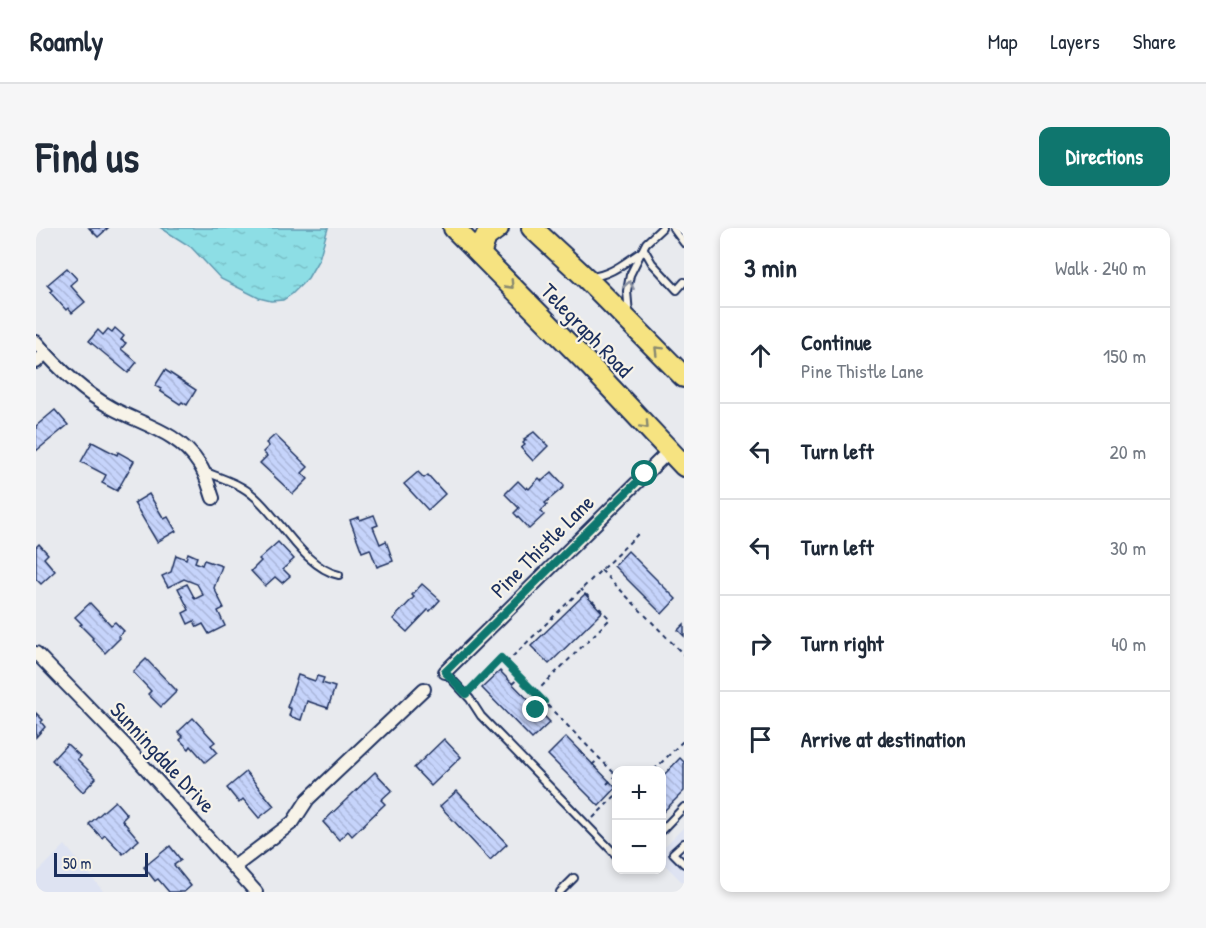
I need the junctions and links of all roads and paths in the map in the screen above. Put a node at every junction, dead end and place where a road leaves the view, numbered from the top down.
1 (454, 228) edge
2 (498, 228) edge
3 (532, 228) edge
4 (662, 228) edge
5 (673, 228) edge
6 (684, 243) edge
7 (644, 249) junction
8 (480, 254) junction
9 (586, 278) junction
10 (684, 282) edge
11 (631, 323) junction
12 (36, 342) edge
13 (41, 357) edge
14 (684, 377) edge
15 (669, 450) junction
16 (684, 466) edge
17 (203, 471) junction
18 (213, 498) dead end
19 (638, 534) dead end
20 (601, 570) junction
21 (339, 575) dead end
22 (581, 589) junction
23 (541, 629) junction
24 (544, 633) dead end
25 (36, 653) edge
26 (684, 655) edge
27 (506, 663) junction
28 (445, 672) joint
29 (520, 678) junction
30 (512, 684) dead end
31 (424, 689) dead end
32 (535, 693) junction
33 (466, 694) junction
34 (544, 702) junction
35 (536, 710) dead end
36 (684, 740) edge
37 (600, 758) junction
38 (592, 765) dead end
39 (659, 766) edge
40 (612, 771) edge
41 (612, 779) edge
42 (607, 784) dead end
43 (612, 799) edge
44 (684, 807) edge
45 (587, 824) junction
46 (666, 826) edge
47 (684, 843) edge
48 (612, 851) edge
49 (684, 864) edge
50 (234, 867) junction
51 (574, 878) dead end
52 (256, 892) edge
53 (560, 892) edge

1 - 8 highway, Telegraph Road
2 - 8 highway
3 - 9 highway, Telegraph Road
4 - 7 lane
5 - 6 lane
7 - 9 lane
7 - 10 lane
11 -> 7 lane
8 -> 15 highway, Telegraph Road
9 - 11 highway, Telegraph Road
14 -> 11 highway, Telegraph Road
12 - 13 street
13 - 17 street
15 - 16 highway, Telegraph Road
15 - 28 street, Pine Thistle Lane
17 - 18 street
17 - 21 lane
19 - 20 path
20 - 22 path
20 - 26 path
22 - 23 path
22 - 32 path
23 - 24 path
23 - 27 path
25 - 50 street, Sunningdale Drive
27 - 29 path
27 - 33 path
28 - 33 lane
29 - 30 path
29 - 32 path
31 - 50 street
32 - 34 path
33 - 45 lane
34 - 35 path
34 - 37 path
36 - 39 path
37 - 38 path
37 - 40 path
41 - 42 path
43 - 45 path
44 - 46 lane
45 - 48 lane
47 - 49 lane
50 - 52 street, Sunningdale Drive
51 - 53 lane

